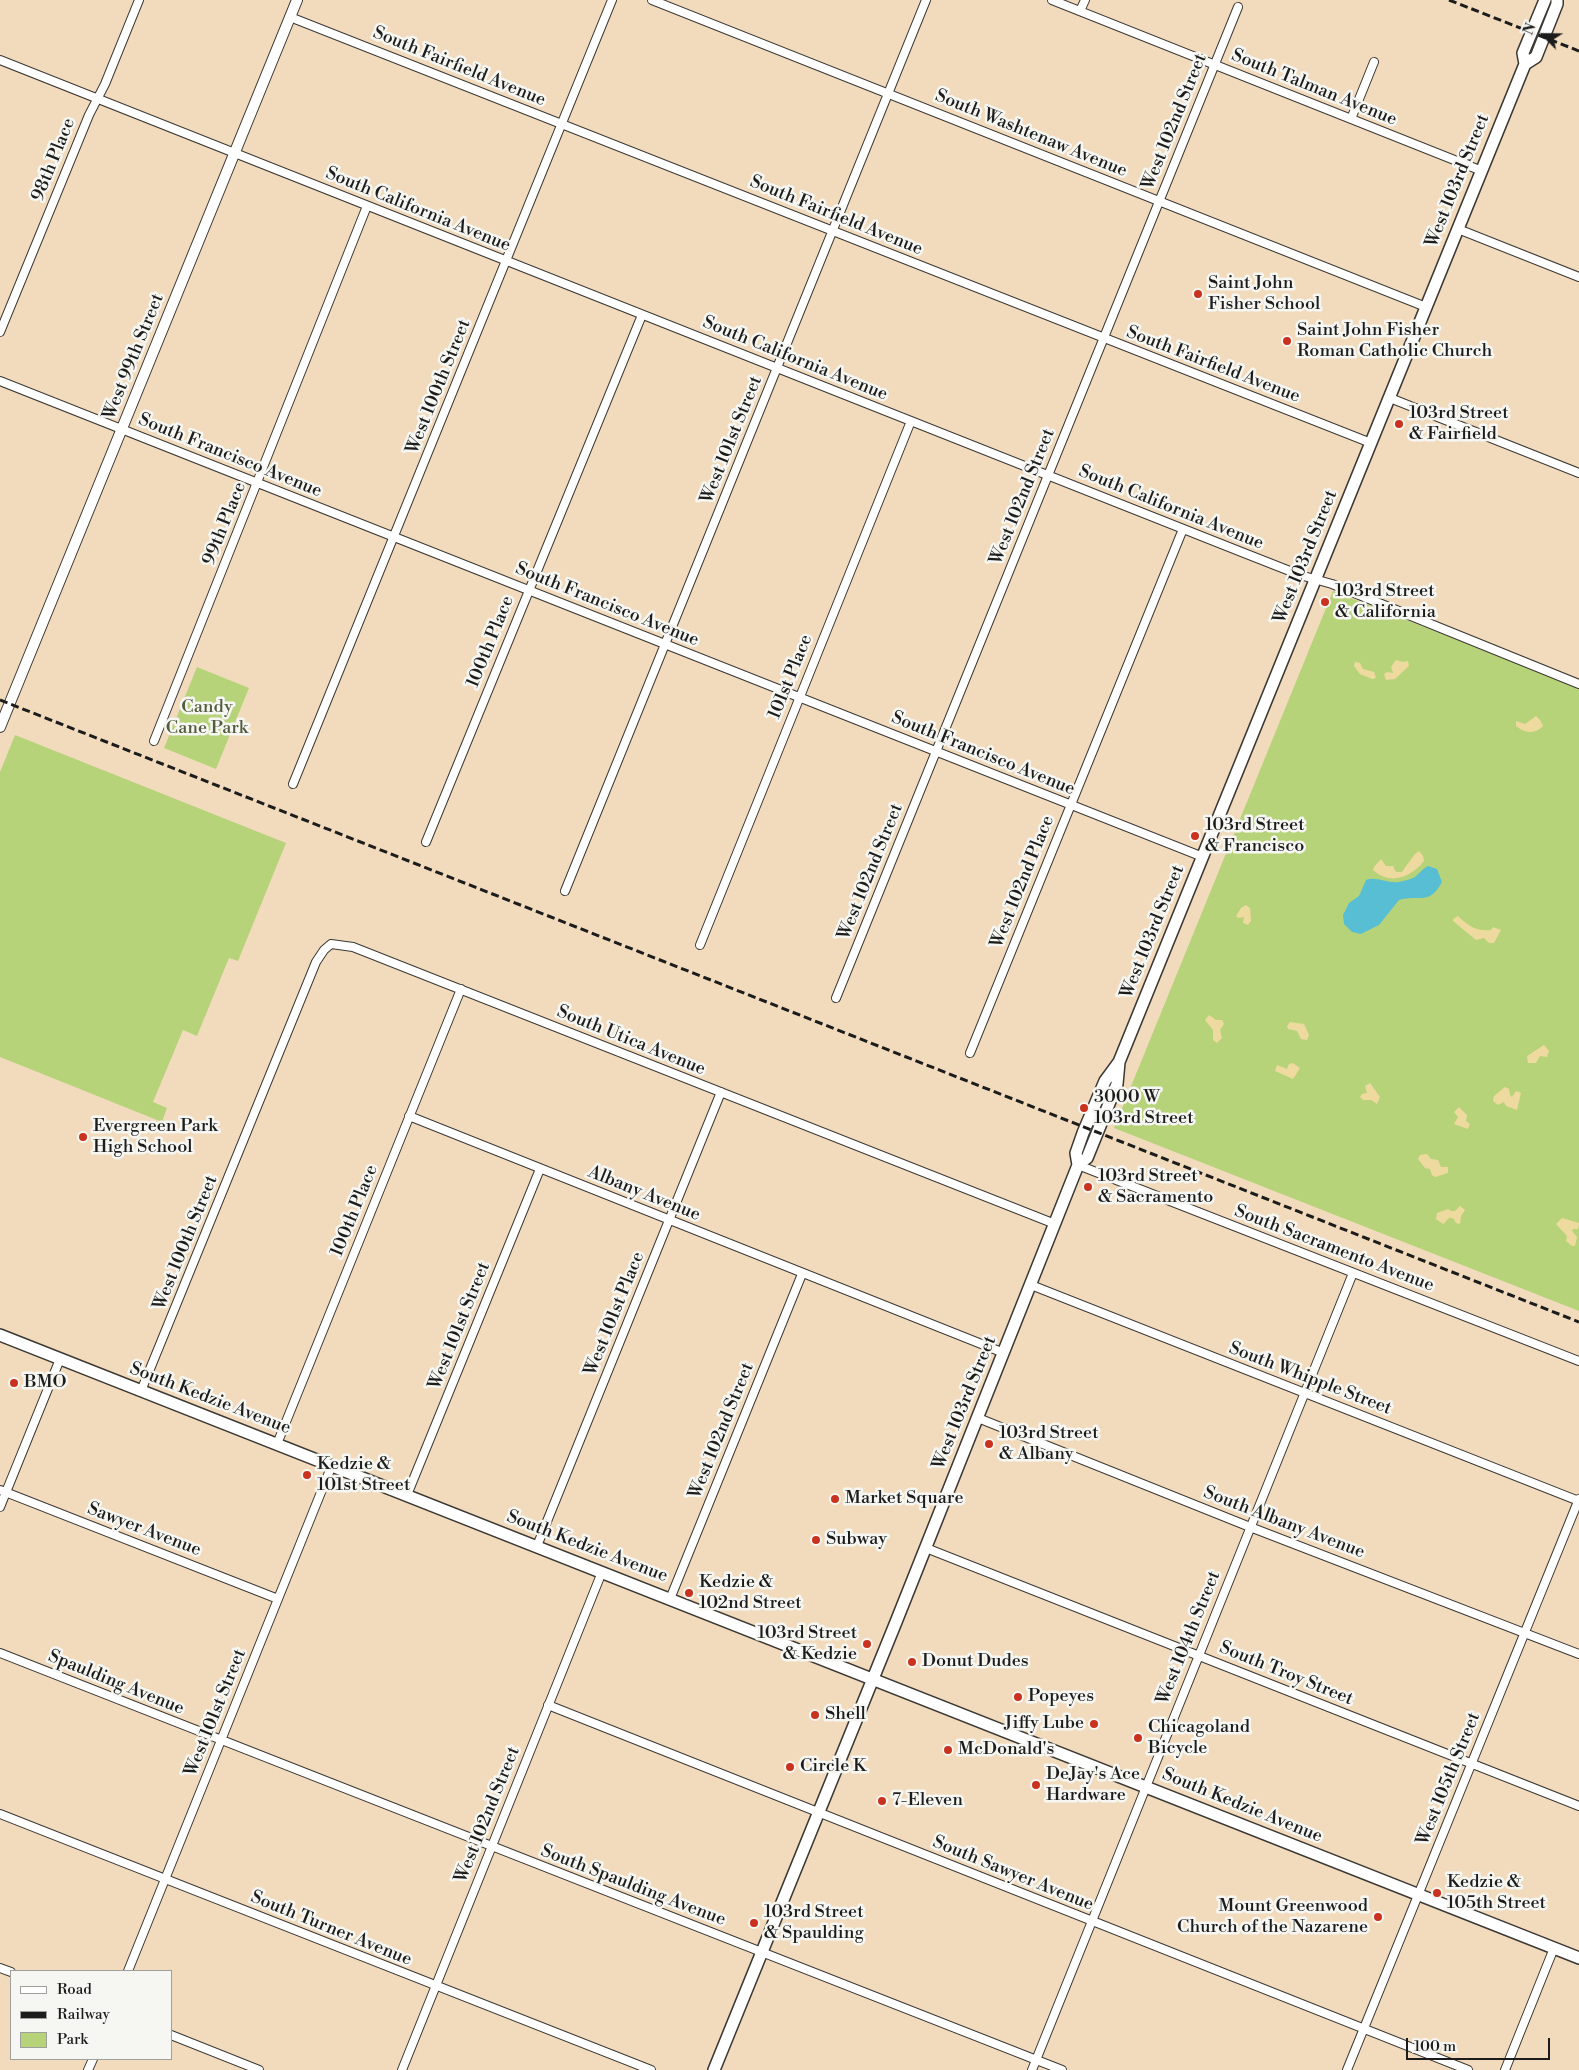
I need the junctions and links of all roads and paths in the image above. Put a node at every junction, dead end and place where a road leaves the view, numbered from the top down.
1 (139, 0) edge
2 (297, 0) edge
3 (612, 0) edge
4 (652, 0) edge
5 (926, 0) edge
6 (1052, 0) edge
7 (1085, 0) edge
8 (1545, 0) edge
9 (1557, 0) edge
10 (1238, 8) dead end
11 (1080, 11) junction
12 (290, 17) junction
13 (0, 60) edge
14 (1374, 62) dead end
15 (1525, 64) junction
16 (1215, 65) junction
17 (888, 94) junction
18 (97, 99) junction
19 (1351, 119) junction
20 (562, 124) junction
21 (234, 153) junction
22 (1482, 170) junction
23 (1159, 201) junction
24 (367, 206) junction
25 (1458, 229) junction
26 (833, 230) junction
27 (506, 261) junction
28 (1579, 276) edge
29 (1426, 307) junction
30 (642, 315) junction
31 (0, 332) edge
32 (1104, 338) junction
33 (777, 368) junction
34 (0, 381) edge
35 (1390, 398) junction
36 (911, 421) junction
37 (122, 429) junction
38 (1371, 443) junction
39 (1579, 473) edge
40 (1048, 476) junction
41 (258, 483) junction
42 (1183, 529) junction
43 (394, 537) junction
44 (1315, 580) junction
45 (528, 590) junction
46 (665, 644) junction
47 (1579, 684) edge
48 (800, 697) junction
49 (0, 727) edge
50 (154, 740) dead end
51 (936, 751) junction
52 (292, 784) dead end
53 (1071, 805) junction
54 (426, 842) dead end
55 (1203, 857) junction
56 (565, 891) dead end
57 (331, 944) joint
58 (700, 945) dead end
59 (461, 989) junction
60 (836, 998) dead end
61 (970, 1053) dead end
62 (721, 1092) junction
63 (409, 1116) junction
64 (1078, 1165) junction
65 (540, 1169) junction
66 (669, 1221) junction
67 (1055, 1224) junction
68 (1353, 1273) junction
69 (802, 1274) junction
70 (1031, 1285) junction
71 (0, 1335) edge
72 (1004, 1353) junction
73 (60, 1358) junction
74 (1579, 1361) edge
75 (141, 1391) junction
76 (1305, 1393) junction
77 (978, 1418) junction
78 (277, 1444) junction
79 (332, 1465) junction
80 (3, 1491) edge
81 (407, 1495) junction
82 (1579, 1500) edge
83 (0, 1507) edge
84 (1250, 1527) junction
85 (537, 1546) junction
86 (926, 1548) junction
87 (602, 1572) junction
88 (670, 1598) junction
89 (278, 1599) junction
90 (1524, 1633) junction
91 (0, 1653) edge
92 (1579, 1654) edge
93 (1198, 1656) junction
94 (873, 1679) junction
95 (548, 1705) junction
96 (221, 1740) junction
97 (1471, 1763) junction
98 (1145, 1786) junction
99 (1579, 1806) edge
100 (819, 1813) junction
101 (0, 1814) edge
102 (491, 1846) junction
103 (165, 1880) junction
104 (1418, 1894) junction
105 (1091, 1921) junction
106 (1554, 1948) junction
107 (762, 1952) junction
108 (1579, 1958) edge
109 (128, 1970) edge
110 (435, 1986) junction
111 (1363, 2029) junction
112 (172, 2035) edge
113 (1036, 2060) junction
114 (259, 2070) edge
115 (402, 2070) edge
116 (651, 2070) edge
117 (714, 2070) edge
118 (1032, 2070) edge
119 (1062, 2070) edge
120 (1346, 2070) edge
121 (1468, 2070) edge
122 (1505, 2070) edge

1 - 18 street, 98th Place
2 - 12 street, West 99th Street
3 - 20 street, West 100th Street
4 - 17 street, South Washtenaw Avenue
5 - 17 street, West 101st Street
6 - 11 street, South Talman Avenue
7 - 11 street
8 - 15 main road, West 103rd Street
9 - 15 main road, West 103rd Street
10 - 16 street, West 102nd Street
11 - 16 street, South Talman Avenue
12 - 20 street, South Fairfield Avenue
12 - 21 street, West 99th Street
13 - 18 street, South California Avenue
14 - 19 street
15 - 22 main road, West 103rd Street
16 - 19 street, South Talman Avenue
16 - 23 street, West 102nd Street
17 - 23 street, South Washtenaw Avenue
17 - 26 street, West 101st Street
18 - 21 street, South California Avenue
18 - 31 street, 98th Place
19 - 22 street, South Talman Avenue
20 - 26 street, South Fairfield Avenue
20 - 27 street, West 100th Street
21 - 24 street, South California Avenue
21 - 37 street, West 99th Street
22 - 25 main road, West 103rd Street
23 - 29 street, South Washtenaw Avenue
23 - 32 street, West 102nd Street
24 - 27 street, South California Avenue
24 - 41 street, 99th Place
25 - 28 street
25 - 29 main road, West 103rd Street
26 - 32 street, South Fairfield Avenue
26 - 33 street, West 101st Street
27 - 30 street, South California Avenue
27 - 43 street, West 100th Street
29 - 35 main road, West 103rd Street
30 - 33 street, South California Avenue
30 - 45 street, 100th Place
32 - 38 street, South Fairfield Avenue
32 - 40 street, West 102nd Street
33 - 36 street, South California Avenue
33 - 46 street, West 101st Street
34 - 37 street, South Francisco Avenue
35 - 38 main road, West 103rd Street
35 - 39 street
36 - 40 street, South California Avenue
36 - 48 street, 101st Place
37 - 41 street, South Francisco Avenue
37 - 49 street, West 99th Street
38 - 44 main road, West 103rd Street
40 - 42 street, South California Avenue
40 - 51 street, West 102nd Street
41 - 43 street, South Francisco Avenue
41 - 50 street, 99th Place
42 - 44 street, South California Avenue
42 - 53 street, West 102nd Place
43 - 45 street, South Francisco Avenue
43 - 52 street, West 100th Street
44 - 47 street, South California Avenue
44 - 55 main road, West 103rd Street
45 - 46 street, South Francisco Avenue
45 - 54 street, 100th Place
46 - 48 street, South Francisco Avenue
46 - 56 street, West 101st Street
48 - 51 street, South Francisco Avenue
48 - 58 street, 101st Place
51 - 53 street, South Francisco Avenue
51 - 60 street, West 102nd Street
53 - 55 street, South Francisco Avenue
53 - 61 street, West 102nd Place
55 - 64 main road, West 103rd Street
57 - 59 street, South Utica Avenue
57 - 75 street, West 100th Street
59 - 62 street, South Utica Avenue
59 - 63 street, 100th Place
62 - 66 street, West 101st Place
62 - 67 street, South Utica Avenue
63 - 65 street, Albany Avenue
63 - 78 street, 100th Place
64 - 67 main road, West 103rd Street
64 - 68 street, South Sacramento Avenue
65 - 66 street, Albany Avenue
65 - 81 street, West 101st Street
66 - 69 street, Albany Avenue
66 - 85 street, West 101st Place
67 - 70 main road, West 103rd Street
68 - 74 street, South Sacramento Avenue
68 - 76 street, West 104th Street
69 - 72 street, Albany Avenue
69 - 88 street, West 102nd Street
70 - 72 main road, West 103rd Street
70 - 76 street, South Whipple Street
71 - 73 main road, South Kedzie Avenue
72 - 77 main road, West 103rd Street
73 - 75 main road, South Kedzie Avenue
73 - 80 street
75 - 78 main road, South Kedzie Avenue
76 - 82 street, South Whipple Street
76 - 84 street, West 104th Street
77 - 84 street, South Albany Avenue
77 - 86 main road, West 103rd Street
78 - 79 main road, South Kedzie Avenue
79 - 81 main road, South Kedzie Avenue
79 - 89 street, West 101st Street
80 - 83 street
80 - 89 street, Sawyer Avenue
81 - 85 main road, South Kedzie Avenue
82 - 90 street, West 105th Street
84 - 90 street, South Albany Avenue
84 - 93 street, West 104th Street
85 - 87 main road, South Kedzie Avenue
86 - 93 street, South Troy Street
86 - 94 main road, West 103rd Street
87 - 88 main road, South Kedzie Avenue
87 - 95 street, West 102nd Street
88 - 94 main road, South Kedzie Avenue
89 - 96 street, West 101st Street
90 - 92 street, South Albany Avenue
90 - 97 street, West 105th Street
91 - 96 street, Spaulding Avenue
93 - 97 street, South Troy Street
93 - 98 street, West 104th Street
94 - 98 main road, South Kedzie Avenue
94 - 100 main road, West 103rd Street
95 - 100 street, South Sawyer Avenue
95 - 102 street, West 102nd Street
96 - 102 street, South Spaulding Avenue
96 - 103 street, West 101st Street
97 - 99 street, South Troy Street
97 - 104 street, West 105th Street
98 - 104 main road, South Kedzie Avenue
98 - 105 street, West 104th Street
100 - 105 street, South Sawyer Avenue
100 - 107 main road, West 103rd Street
101 - 103 street, South Turner Avenue
102 - 107 street, South Spaulding Avenue
102 - 110 street, West 102nd Street
103 - 109 street, West 101st Street
103 - 110 street, South Turner Avenue
104 - 106 main road, South Kedzie Avenue
104 - 111 street, West 105th Street
105 - 111 street, South Sawyer Avenue
105 - 113 street, West 104th Street
106 - 108 main road, South Kedzie Avenue
106 - 122 street
107 - 113 street, South Spaulding Avenue
107 - 117 main road, West 103rd Street
110 - 115 street, West 102nd Street
110 - 116 street, South Turner Avenue
111 - 120 street, West 105th Street
111 - 121 street, South Sawyer Avenue
112 - 114 street
113 - 118 street, West 104th Street
113 - 119 street, South Spaulding Avenue

